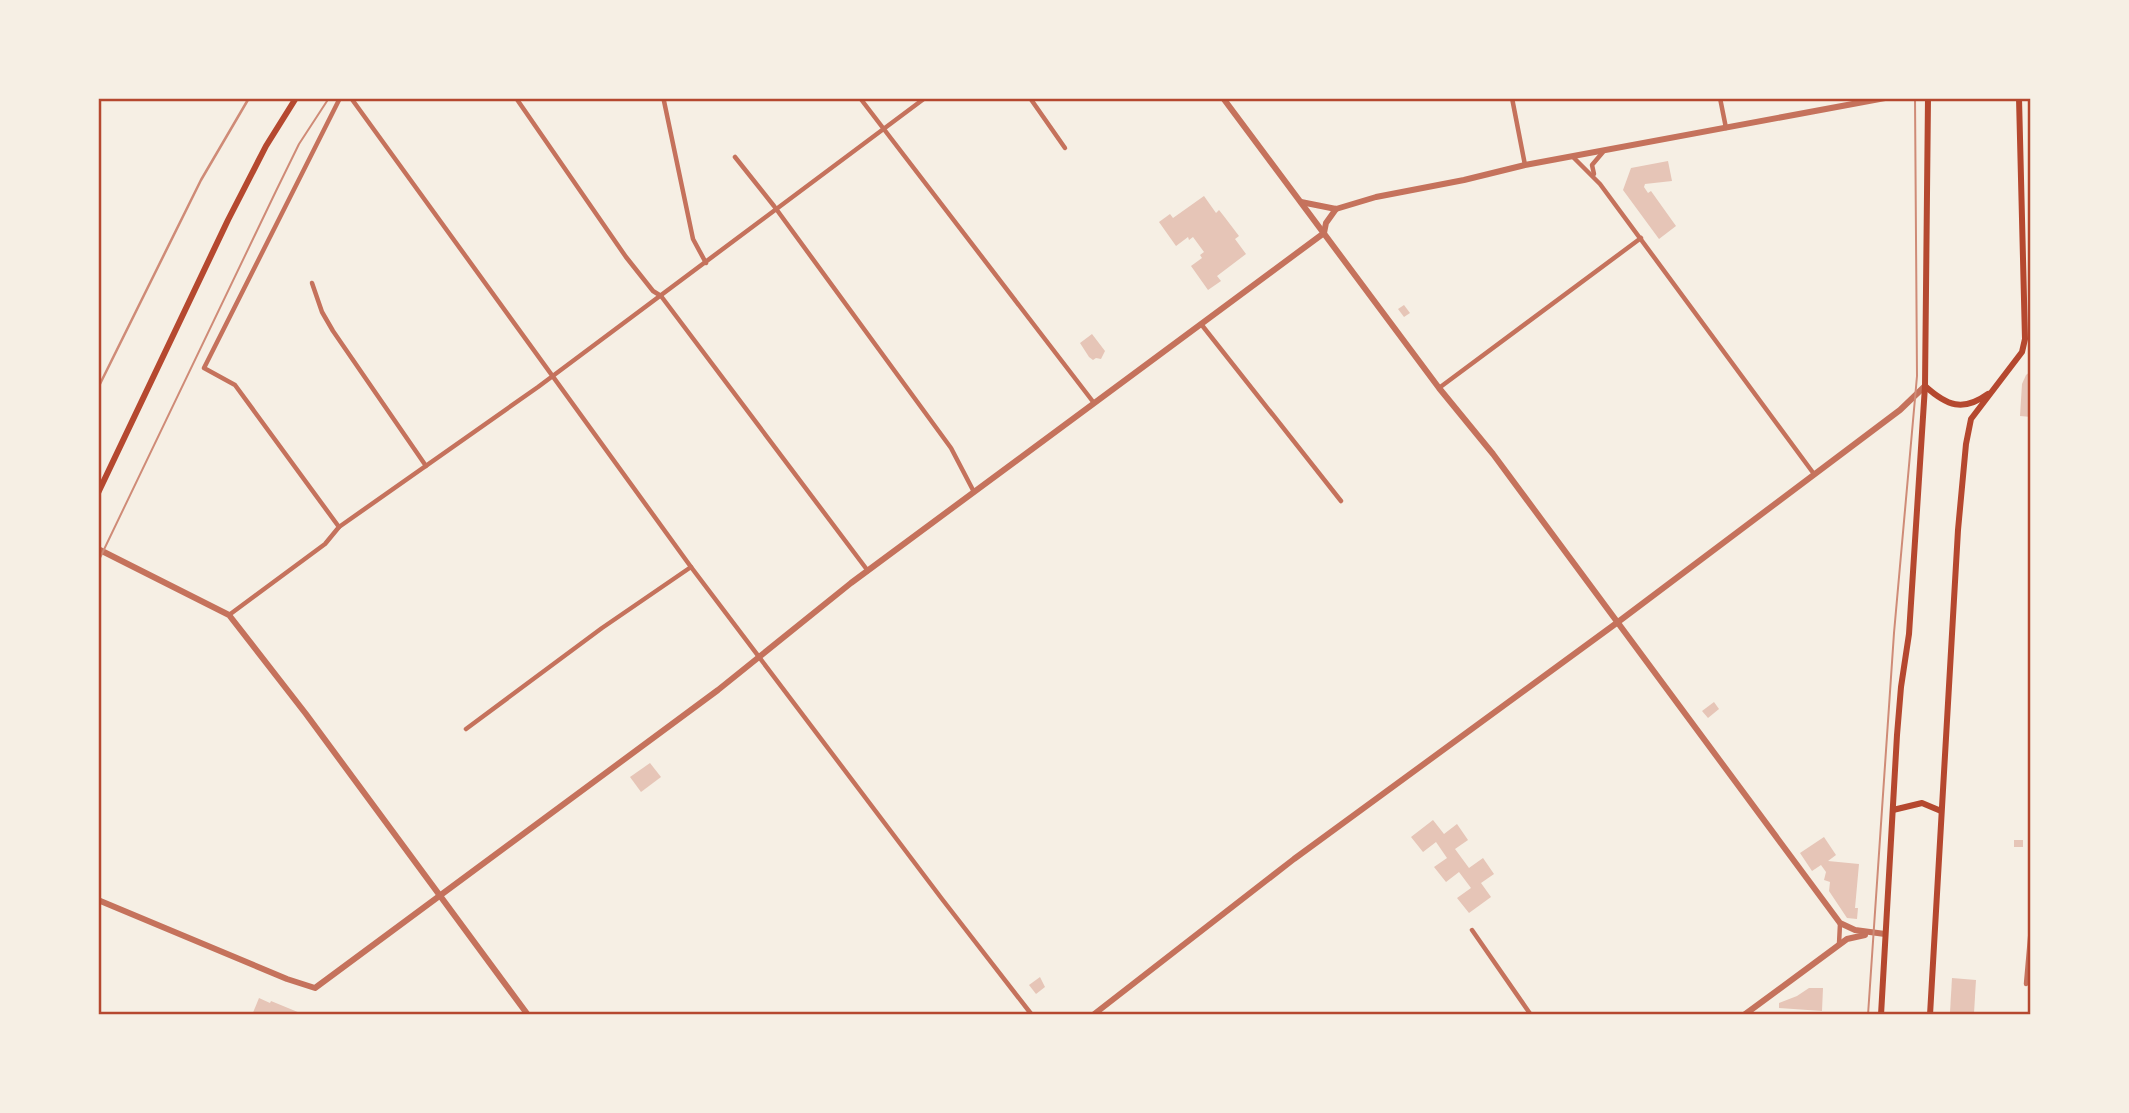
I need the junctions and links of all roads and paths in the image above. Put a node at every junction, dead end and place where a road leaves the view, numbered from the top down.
1 (296, 98) edge
2 (340, 98) edge
3 (351, 98) edge
4 (516, 98) edge
5 (860, 98) edge
6 (925, 98) edge
7 (1030, 98) edge
8 (1223, 98) edge
9 (1513, 98) edge
10 (1720, 98) edge
11 (1885, 98) edge
12 (1928, 98) edge
13 (2019, 98) edge
14 (664, 100) dead end
15 (1727, 129) junction
16 (883, 130) junction
17 (1065, 148) dead end
18 (1608, 149) junction
19 (735, 157) dead end
20 (1573, 157) junction
21 (1525, 165) junction
22 (1600, 184) junction
23 (1301, 202) junction
24 (1336, 209) junction
25 (775, 211) junction
26 (1324, 233) junction
27 (1641, 238) junction
28 (706, 263) junction
29 (312, 283) dead end
30 (661, 296) junction
31 (1201, 324) junction
32 (2028, 341) edge
33 (552, 377) junction
34 (1926, 386) junction
35 (1439, 388) junction
36 (1995, 389) junction
37 (1094, 403) junction
38 (426, 466) junction
39 (1814, 474) junction
40 (974, 492) junction
41 (98, 493) edge
42 (1341, 501) dead end
43 (340, 527) junction
44 (98, 548) edge
45 (691, 567) junction
46 (868, 571) junction
47 (229, 615) junction
48 (1618, 622) junction
49 (759, 658) junction
50 (466, 729) dead end
51 (1893, 810) junction
52 (1941, 811) junction
53 (441, 896) junction
54 (98, 900) edge
55 (1840, 923) junction
56 (2031, 927) edge
57 (1472, 930) dead end
58 (1885, 933) junction
59 (1839, 944) junction
60 (2026, 984) dead end
61 (528, 1015) edge
62 (1032, 1015) edge
63 (1093, 1015) edge
64 (1531, 1015) edge
65 (1744, 1015) edge
66 (1881, 1015) edge
67 (1930, 1015) edge

1 - 41 main road
2 - 43 street
3 - 33 street
4 - 30 street
5 - 16 street
6 - 16 street
7 - 17 street
8 - 23 street
9 - 21 street
10 - 15 street
11 - 15 street
12 - 34 main road
13 - 32 main road
14 - 28 street
15 - 18 street
16 - 25 street
16 - 37 street
18 - 20 street
18 - 22 street
19 - 25 street
20 - 21 street
20 - 22 street
21 - 24 street
22 - 27 street
23 - 24 street
23 - 26 street
24 - 26 street
25 - 28 street
25 - 40 street
26 - 31 street
26 - 35 street
27 - 35 street
27 - 39 street
28 - 30 street
29 - 38 street
30 - 33 street
30 - 46 street
31 - 37 street
31 - 42 street
32 - 36 main road
33 - 38 street
33 - 45 street
34 - 36 main road
34 - 39 street
34 - 51 main road
35 - 48 street
36 - 52 main road
37 - 40 street
38 - 43 street
39 - 48 street
40 - 46 street
43 - 47 street
44 - 47 street
45 - 49 street
45 - 50 street
46 - 49 street
47 - 53 street
48 - 55 street
48 - 63 street
49 - 53 street
49 - 62 street
51 - 52 main road
51 - 58 main road
52 - 67 main road
53 - 54 street
53 - 61 street
55 - 58 street
55 - 59 street
56 - 60 street
57 - 64 street
58 - 59 street
58 - 66 main road
59 - 65 street

